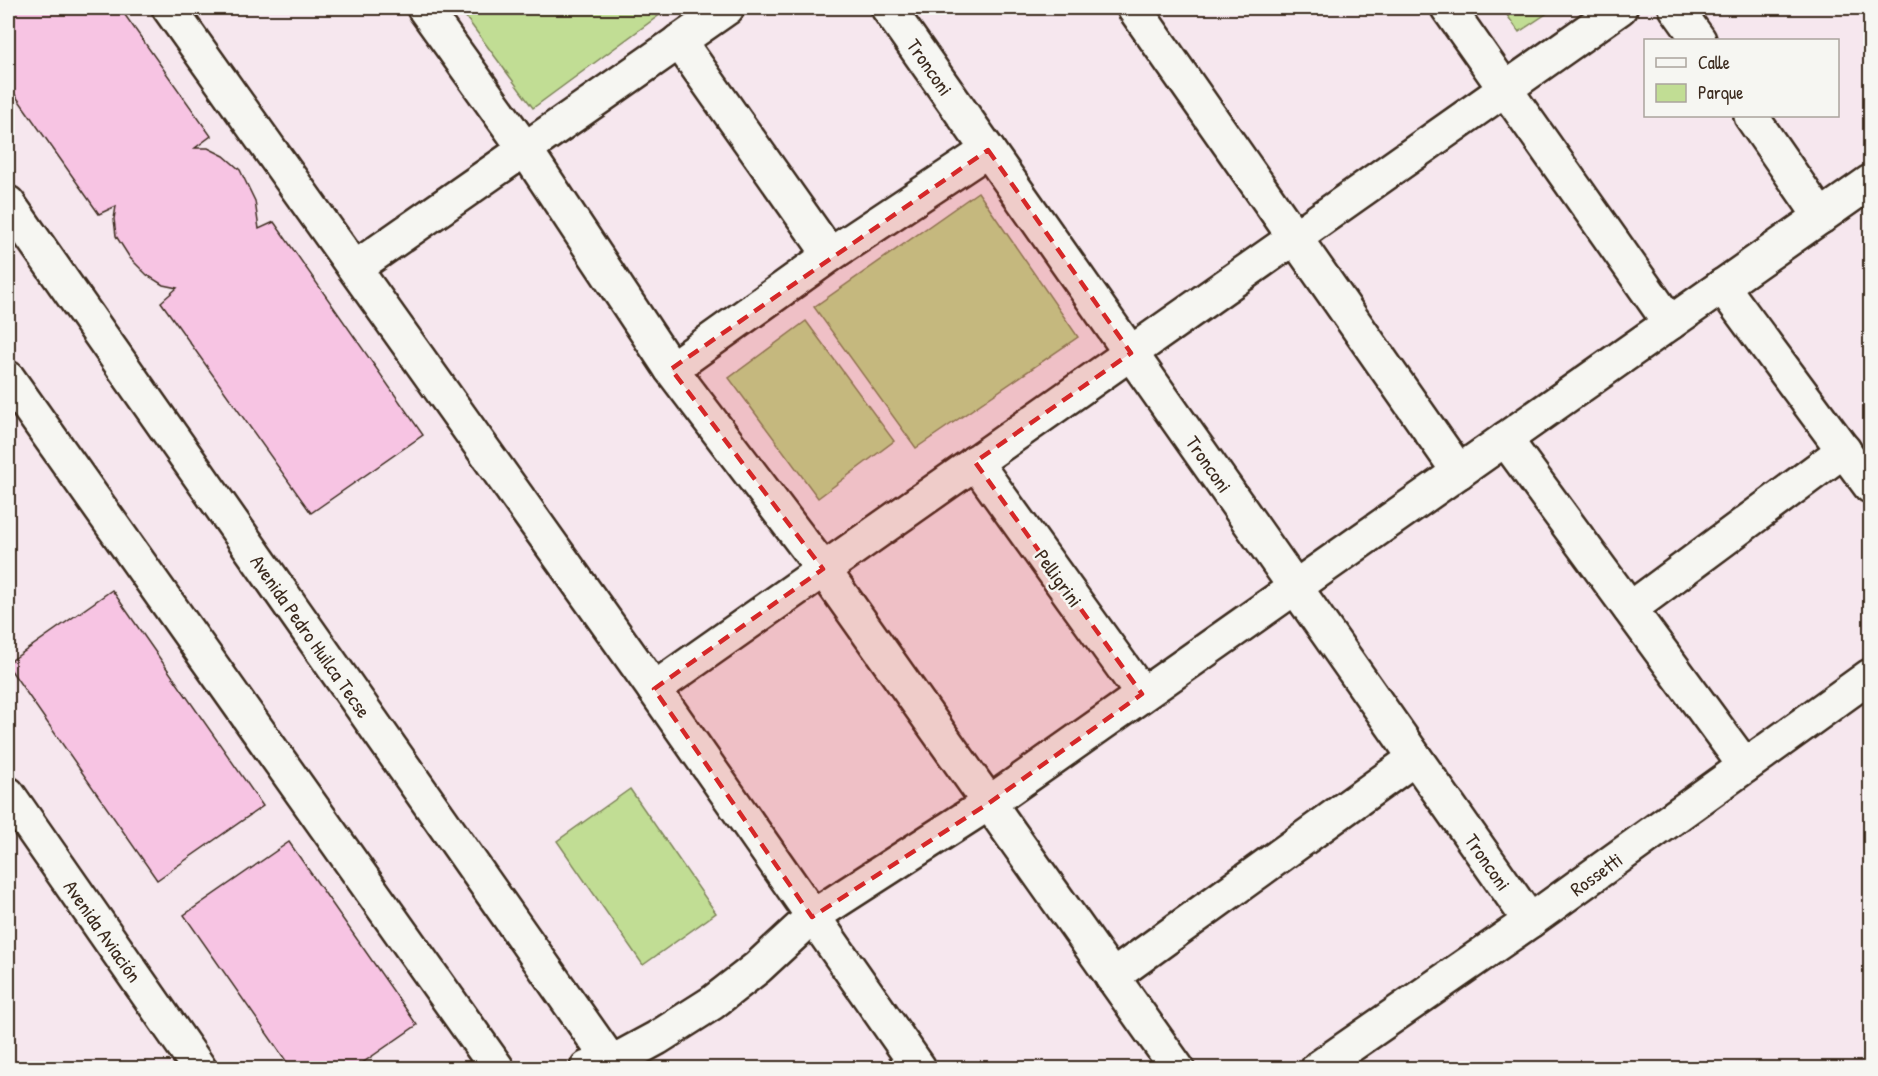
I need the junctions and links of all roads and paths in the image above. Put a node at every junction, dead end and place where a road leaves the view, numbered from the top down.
1 (169, 8) edge
2 (424, 8) edge
3 (727, 8) edge
4 (888, 8) edge
5 (1134, 8) edge
6 (1448, 8) edge
7 (1620, 8) edge
8 (1676, 8) edge
9 (1698, 39) edge
10 (679, 41) junction
11 (1505, 88) junction
12 (1752, 117) edge
13 (525, 149) junction
14 (988, 150) junction
15 (1870, 182) edge
16 (8, 203) edge
17 (1821, 217) junction
18 (1294, 237) junction
19 (830, 255) junction
20 (354, 268) junction
21 (1722, 286) junction
22 (1670, 323) junction
23 (1131, 353) junction
24 (671, 369) junction
25 (8, 378) edge
26 (1505, 439) junction
27 (1844, 450) junction
28 (975, 462) junction
29 (1459, 472) junction
30 (1870, 486) edge
31 (823, 569) junction
32 (1295, 587) junction
33 (1630, 609) junction
34 (1870, 676) edge
35 (654, 689) junction
36 (1142, 694) junction
37 (1415, 758) junction
38 (1745, 766) junction
39 (8, 794) edge
40 (988, 803) junction
41 (812, 917) junction
42 (1530, 921) junction
43 (1112, 977) junction
44 (604, 1067) edge
45 (199, 1068) edge
46 (497, 1068) edge
47 (919, 1068) edge
48 (1177, 1068) edge
49 (1318, 1068) edge

1 - 20 street
2 - 13 street
3 - 10 street
4 - 14 street, Tronconi
5 - 18 street
6 - 11 street
7 - 11 street
8 - 9 street
10 - 13 street
10 - 19 street
11 - 18 street
11 - 22 street
12 - 17 street
13 - 20 street
13 - 24 street
14 - 19 street
14 - 23 street, Tronconi
15 - 17 street
16 - 44 street, Avenida Pedro Huilca Tecse
17 - 21 street
18 - 23 street
18 - 29 street
19 - 24 street
20 - 35 street
21 - 22 street
21 - 27 street
22 - 26 street
23 - 28 street
23 - 32 street, Tronconi
24 - 31 street
25 - 46 street
26 - 29 street
26 - 33 street
27 - 30 street
27 - 33 street
28 - 31 street
28 - 36 street, Pelligrini
29 - 32 street
31 - 35 street
31 - 40 street
32 - 36 street
32 - 37 street, Tronconi
33 - 38 street
34 - 38 street, Rossetti
35 - 41 street
36 - 40 street
37 - 42 street, Tronconi
37 - 43 street
38 - 42 street, Rossetti
39 - 45 street, Avenida Aviación
40 - 41 street
40 - 43 street
41 - 44 street
41 - 47 street
42 - 49 street, Rossetti
43 - 48 street

